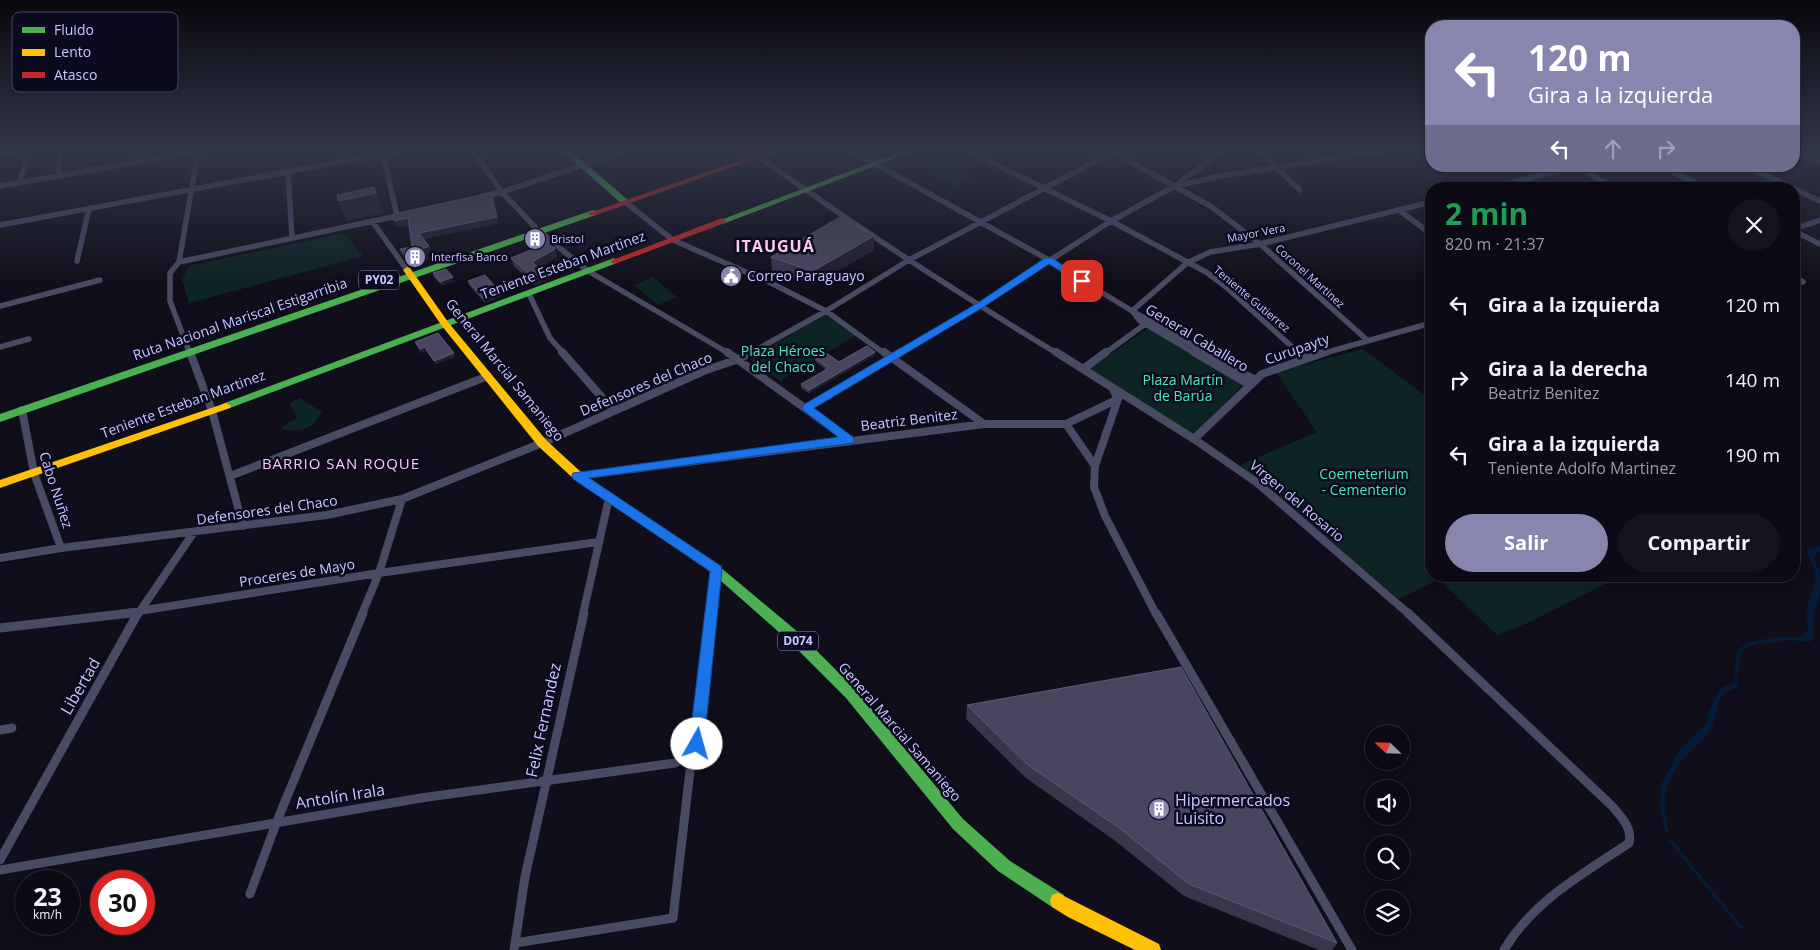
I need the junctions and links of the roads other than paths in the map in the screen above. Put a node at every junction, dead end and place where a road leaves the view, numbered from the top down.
1 (158, 195) edge
2 (191, 195) edge
3 (289, 195) edge
4 (392, 195) edge
5 (488, 195) edge
6 (505, 195) edge
7 (618, 195) edge
8 (636, 195) edge
9 (790, 195) edge
10 (812, 195) edge
11 (931, 195) edge
12 (1030, 195) edge
13 (1059, 195) edge
14 (1158, 195) edge
15 (1191, 195) edge
16 (1808, 195) edge
17 (473, 199) edge
18 (623, 200) junction
19 (1820, 201) edge
20 (1425, 203) edge
21 (89, 208) junction
22 (1398, 210) junction
23 (406, 214) edge
24 (397, 216) junction
25 (1820, 220) edge
26 (372, 221) junction
27 (1111, 221) junction
28 (980, 222) junction
29 (0, 225) edge
30 (1800, 228) edge
31 (537, 229) junction
32 (1425, 230) edge
33 (1800, 233) edge
34 (292, 237) junction
35 (673, 240) junction
36 (1260, 244) junction
37 (1820, 244) edge
38 (909, 260) junction
39 (1049, 260) junction
40 (77, 261) dead end
41 (179, 262) junction
42 (1188, 263) junction
43 (588, 271) junction
44 (409, 274) junction
45 (100, 280) dead end
46 (1800, 280) edge
47 (1803, 282) dead end
48 (529, 294) junction
49 (0, 306) edge
50 (979, 306) junction
51 (826, 311) junction
52 (1132, 311) junction
53 (1145, 321) junction
54 (445, 324) junction
55 (1425, 325) edge
56 (29, 339) dead end
57 (1366, 340) junction
58 (0, 347) edge
59 (188, 349) junction
60 (891, 357) junction
61 (1305, 358) junction
62 (739, 359) junction
63 (1080, 367) junction
64 (488, 376) junction
65 (1252, 382) junction
66 (1112, 388) junction
67 (1118, 398) junction
68 (807, 408) junction
69 (0, 410) edge
70 (22, 410) junction
71 (613, 410) junction
72 (212, 411) junction
73 (0, 418) edge
74 (984, 424) junction
75 (1066, 424) junction
76 (1194, 439) junction
77 (849, 440) junction
78 (542, 443) junction
79 (1095, 466) junction
80 (34, 473) junction
81 (230, 476) junction
82 (578, 476) junction
83 (0, 484) edge
84 (608, 498) junction
85 (402, 499) junction
86 (242, 526) junction
87 (194, 532) junction
88 (598, 542) junction
89 (61, 548) junction
90 (0, 558) edge
91 (716, 570) junction
92 (379, 573) junction
93 (139, 612) junction
94 (0, 628) edge
95 (12, 728) dead end
96 (0, 730) edge
97 (689, 755) junction
98 (546, 778) junction
99 (277, 821) junction
100 (0, 860) edge
101 (0, 870) edge
102 (250, 894) dead end
103 (515, 946) edge
104 (1153, 950) edge
105 (1352, 950) edge
106 (1504, 950) edge

1 - 21 street
2 - 41 street
3 - 34 street
4 - 24 street
5 - 17 street
6 - 31 street
7 - 18 main road
8 - 18 main road, Ruta Nacional Mariscal Estigarribia / PY02
9 - 35 main road, Teniente Esteban Martinez
10 - 38 street, Virgen del Rosario
11 - 28 street, General Caballero
12 - 28 street, Defensores del Chaco
13 - 27 street, Teniente Gutierrez
14 - 27 street
15 - 36 street, Coronel Martinez
16 - 19 street
18 - 31 main road, Ruta Nacional Mariscal Estigarribia / PY02
18 - 35 street
20 - 22 street, Mayor Vera
21 - 29 street
21 - 40 street
22 - 32 street
22 - 36 street, Mayor Vera
23 - 24 street
24 - 26 street
25 - 30 street
26 - 34 street
26 - 44 street
27 - 39 street
27 - 42 street, Teniente Gutierrez
28 - 38 street, Defensores del Chaco
28 - 39 street, General Caballero
31 - 43 street
31 - 44 main road, Ruta Nacional Mariscal Estigarribia / PY02
33 - 37 street
34 - 41 street
35 - 43 main road, Teniente Esteban Martinez
35 - 51 street
36 - 42 street, Mayor Vera
36 - 57 street, Coronel Martinez
38 - 50 street, Virgen del Rosario
38 - 51 street, Defensores del Chaco
39 - 50 street
39 - 52 street, General Caballero
41 - 59 street
42 - 52 street, Mayor Vera
42 - 61 street, Teniente Gutierrez
43 - 48 main road, Teniente Esteban Martinez
43 - 62 street
44 - 54 main road, General Marcial Samaniego / D074
44 - 59 main road, Ruta Nacional Mariscal Estigarribia / PY02
45 - 49 street
46 - 47 street
48 - 54 main road, Teniente Esteban Martinez
48 - 71 street
50 - 60 street
50 - 63 street, Virgen del Rosario
51 - 60 street
51 - 62 street, Defensores del Chaco
52 - 53 street, General Caballero
53 - 63 street
53 - 65 street, General Caballero
54 - 64 main road, General Marcial Samaniego / D074
54 - 72 main road, Teniente Esteban Martinez
55 - 57 street, Curupayty
56 - 58 street
57 - 61 street, Curupayty
59 - 69 main road, Ruta Nacional Mariscal Estigarribia / PY02
59 - 70 main road, Ruta Nacional Mariscal Estigarribia / PY02
59 - 72 street
60 - 68 street
60 - 74 street
61 - 65 street, Curupayty
62 - 68 street
62 - 71 street, Defensores del Chaco
63 - 66 street, Virgen del Rosario
64 - 78 main road, General Marcial Samaniego / D074
64 - 81 street
65 - 76 street, Curupayty
66 - 67 street
66 - 76 street, Virgen del Rosario
67 - 75 street
67 - 79 street
68 - 77 street
70 - 73 main road, Ruta Nacional Mariscal Estigarribia / PY02
70 - 80 street, Cabo Nuñez
71 - 78 street, Defensores del Chaco
72 - 80 main road, Teniente Esteban Martinez
72 - 81 street
74 - 75 street, Beatriz Benitez
74 - 77 street, Beatriz Benitez
75 - 79 street
76 - 106 street, Virgen del Rosario
77 - 82 street, Beatriz Benitez
78 - 82 main road, General Marcial Samaniego / D074
78 - 85 street, Defensores del Chaco
79 - 105 street
80 - 83 main road, Teniente Esteban Martinez
80 - 89 street, Cabo Nuñez
81 - 86 street
82 - 84 main road, General Marcial Samaniego / D074
84 - 88 street, Felix Fernandez
84 - 91 main road, General Marcial Samaniego / D074
85 - 86 street, Defensores del Chaco
85 - 92 street
86 - 87 street, Defensores del Chaco
87 - 89 street, Defensores del Chaco
87 - 93 street, Libertad
88 - 92 street, Proceres de Mayo
88 - 98 street, Felix Fernandez
89 - 90 street, Defensores del Chaco
91 - 97 street
91 - 104 main road, General Marcial Samaniego / D074
92 - 93 street, Proceres de Mayo
92 - 99 street
93 - 94 street, Proceres de Mayo
93 - 100 street, Libertad
95 - 96 street
97 - 98 street, Antolín Irala
97 - 103 street
98 - 99 street, Antolín Irala
98 - 103 street, Felix Fernandez
99 - 101 street, Antolín Irala
99 - 102 street

